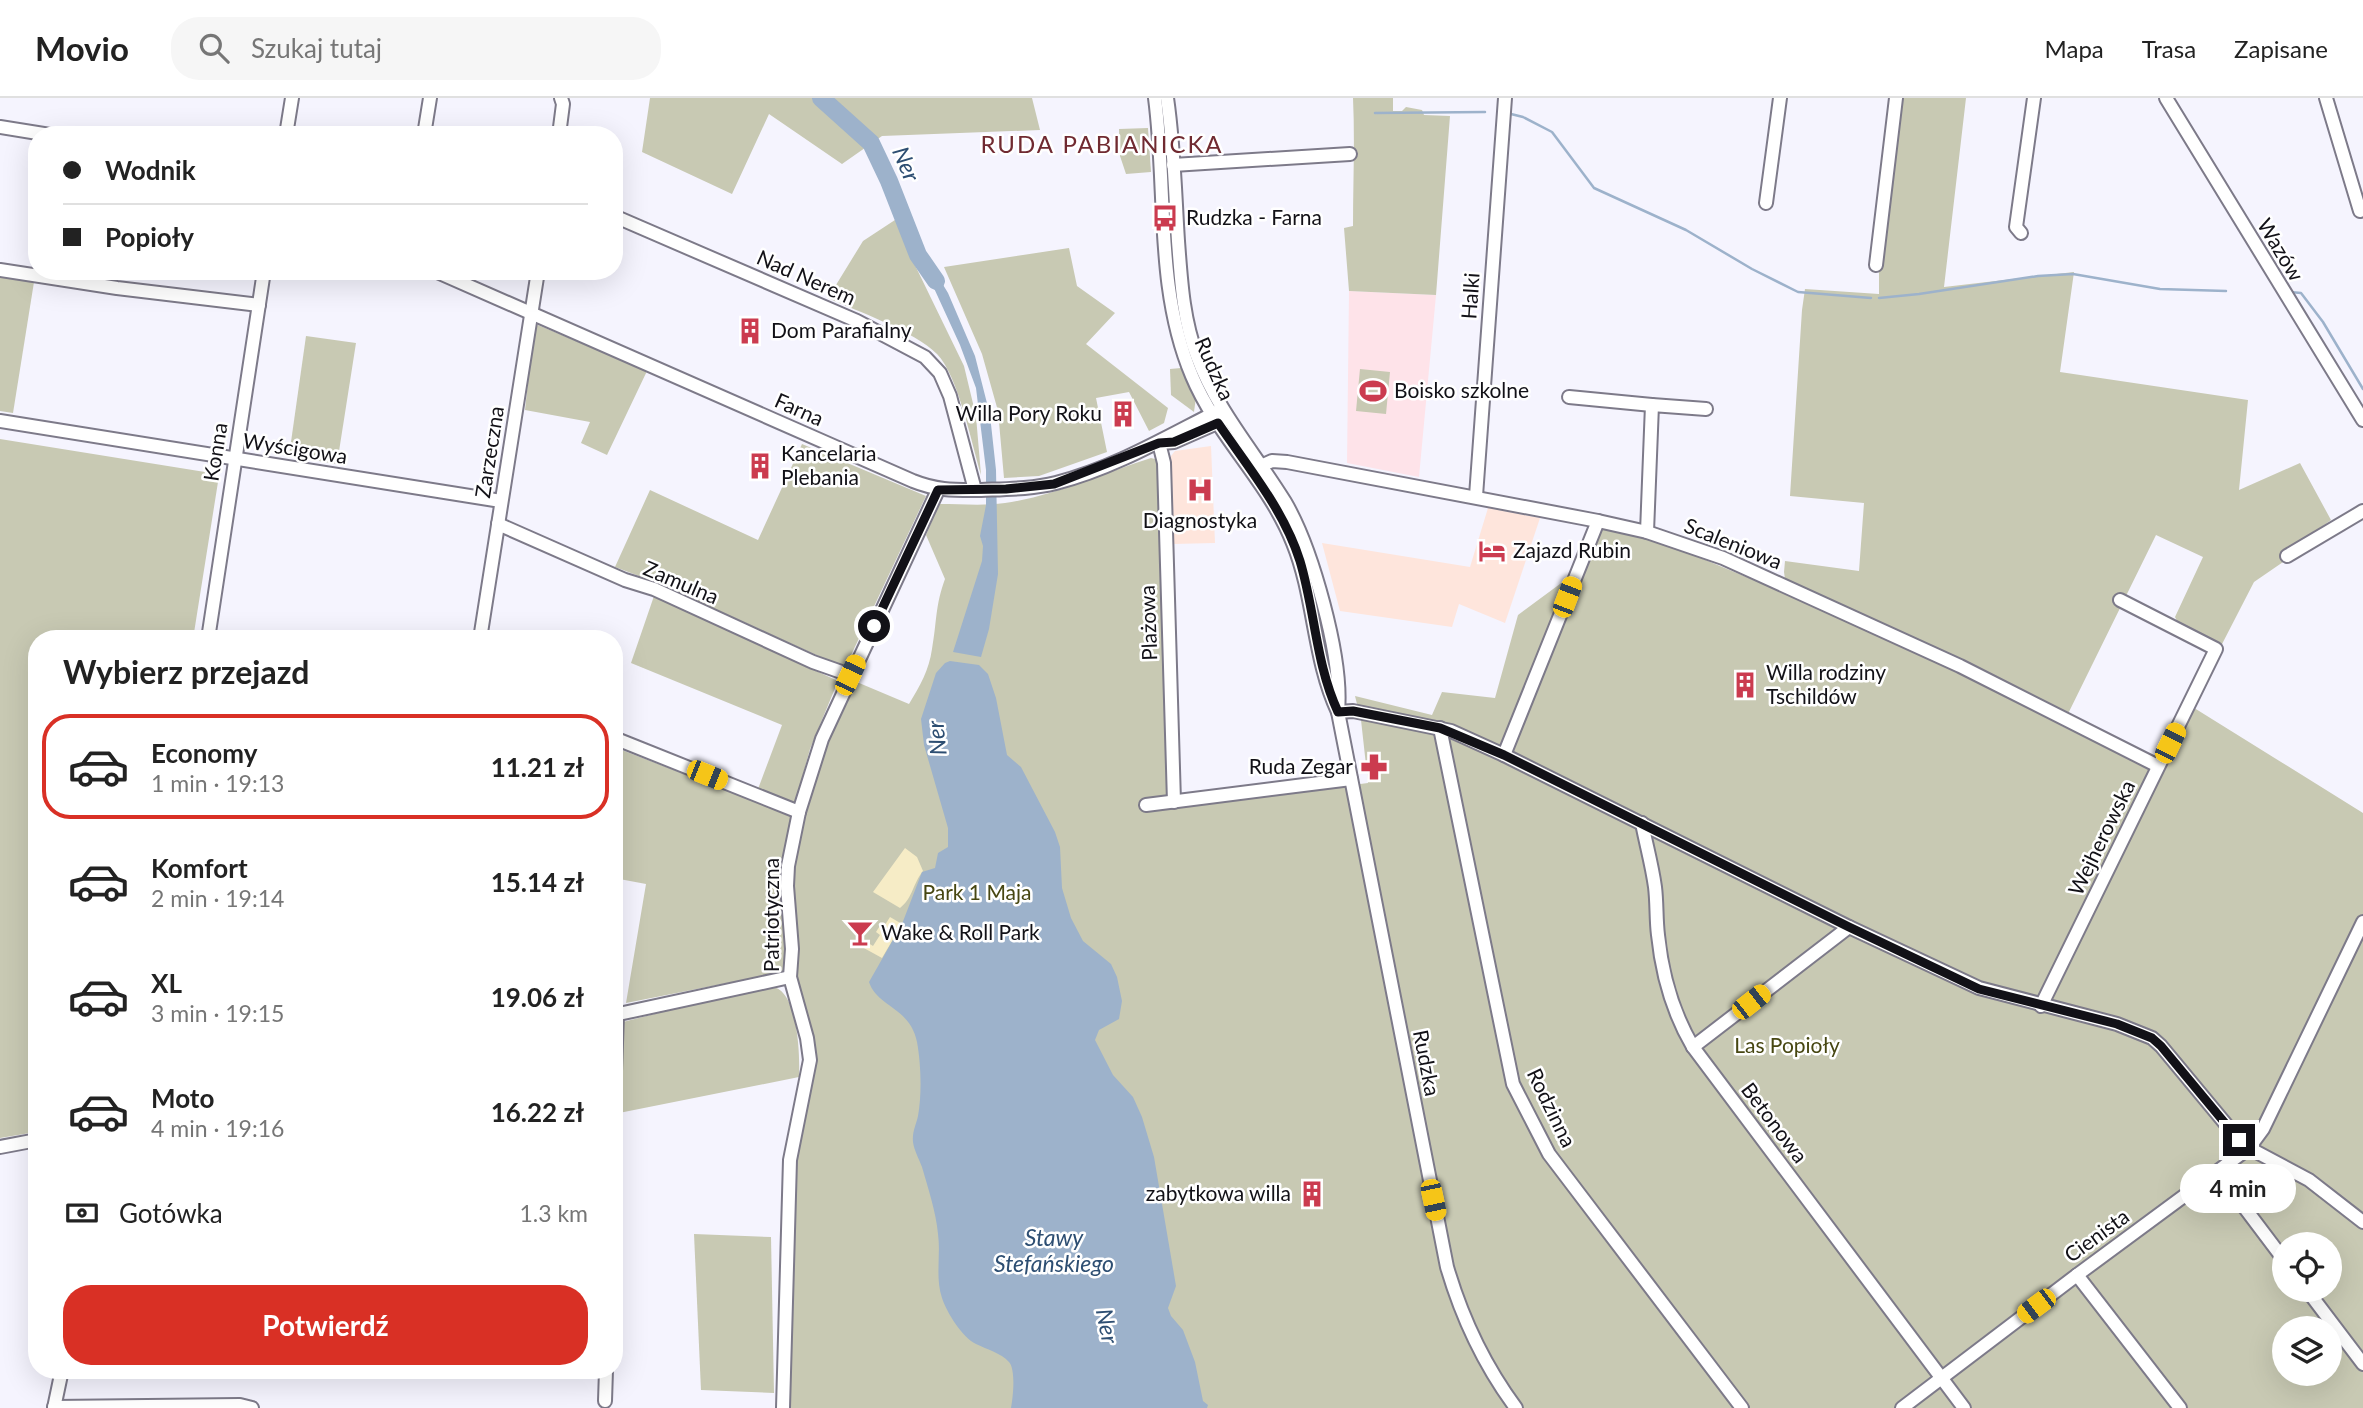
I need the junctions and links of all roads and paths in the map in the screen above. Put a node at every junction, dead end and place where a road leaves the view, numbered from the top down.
1 (292, 98) edge
2 (430, 98) edge
3 (561, 98) edge
4 (1156, 98) edge
5 (1167, 98) edge
6 (1505, 98) edge
7 (1780, 98) edge
8 (1896, 98) edge
9 (2034, 98) edge
10 (2166, 98) edge
11 (2326, 98) edge
12 (287, 126) edge
13 (425, 126) edge
14 (560, 126) edge
15 (0, 127) edge
16 (28, 131) edge
17 (1350, 154) dead end
18 (1173, 165) junction
19 (1766, 203) dead end
20 (2360, 211) dead end
21 (623, 220) edge
22 (2021, 233) dead end
23 (1876, 265) dead end
24 (0, 270) edge
25 (28, 274) edge
26 (65, 280) edge
27 (263, 280) edge
28 (456, 280) edge
29 (536, 280) edge
30 (259, 305) junction
31 (531, 313) junction
32 (1569, 397) dead end
33 (1652, 405) junction
34 (1706, 409) dead end
35 (1220, 416) junction
36 (0, 421) edge
37 (2363, 421) edge
38 (1159, 443) junction
39 (235, 458) junction
40 (1261, 466) junction
41 (938, 490) junction
42 (978, 490) junction
43 (1476, 496) junction
44 (501, 501) junction
45 (2363, 511) edge
46 (1598, 521) junction
47 (498, 524) junction
48 (1647, 532) junction
49 (2287, 556) dead end
50 (2120, 600) dead end
51 (209, 630) edge
52 (481, 630) edge
53 (850, 675) junction
54 (1338, 712) junction
55 (1440, 728) junction
56 (623, 742) edge
57 (1504, 755) junction
58 (2158, 766) junction
59 (1351, 779) junction
60 (1174, 802) junction
61 (1146, 806) dead end
62 (799, 813) junction
63 (1642, 823) junction
64 (2363, 922) edge
65 (1849, 927) junction
66 (790, 977) junction
67 (2041, 1006) junction
68 (623, 1013) edge
69 (1693, 1047) junction
70 (28, 1142) edge
71 (0, 1147) edge
72 (2249, 1148) junction
73 (2225, 1166) junction
74 (2363, 1222) edge
75 (2272, 1244) edge
76 (2077, 1275) junction
77 (2316, 1302) edge
78 (2363, 1364) edge
79 (1942, 1378) junction
80 (60, 1379) edge
81 (605, 1379) edge
82 (604, 1401) dead end
83 (54, 1408) edge
84 (252, 1408) edge
85 (783, 1408) edge
86 (1516, 1408) edge
87 (1741, 1408) edge
88 (1902, 1408) edge
89 (1964, 1408) edge
90 (2180, 1408) edge

1 - 12 street
2 - 13 street
3 - 14 street
4 - 35 street, Rudzka
5 - 18 street, Rudzka
6 - 43 street, Halki
7 - 19 street
8 - 23 street
9 - 22 street
10 - 37 street, Wazów
11 - 20 street
15 - 16 street
17 - 18 street
18 - 35 street, Rudzka
21 - 42 street, Nad Nerem
24 - 25 street
26 - 30 street
27 - 30 street, Konna
28 - 31 street, Farna
29 - 31 street, Zarzeczna
30 - 39 street, Konna
31 - 41 street, Farna
31 - 44 street, Zarzeczna
32 - 33 street
33 - 34 street
33 - 48 street
35 - 38 street, Farna
35 - 40 street, Rudzka
35 - 54 street, Rudzka
36 - 39 street, Wyścigowa
38 - 42 street, Farna
38 - 60 street, Plażowa
39 - 44 street, Wyścigowa
39 - 51 street, Konna
40 - 43 street, Scaleniowa
40 - 54 street, Rudzka
41 - 42 street, Farna
41 - 53 street, Patriotyczna
43 - 46 street, Scaleniowa
44 - 47 street, Zarzeczna
45 - 49 street
46 - 48 street, Scaleniowa
46 - 57 street
47 - 52 street, Zarzeczna
47 - 53 street, Zamulna
48 - 58 street, Scaleniowa
50 - 58 street, Wejherowska
53 - 62 street, Patriotyczna
54 - 55 street
54 - 59 street, Rudzka
55 - 57 street
55 - 87 street, Rodzinna
56 - 62 street
57 - 63 street
58 - 67 street, Wejherowska
59 - 60 street
59 - 86 street, Rudzka
60 - 61 street
62 - 66 street, Patriotyczna
63 - 65 street
63 - 69 street, Betonowa
64 - 72 street
65 - 67 street
65 - 69 street
66 - 68 street
66 - 85 street, Patriotyczna
67 - 72 street
69 - 79 street, Betonowa
70 - 71 street
72 - 73 street, Cienista
72 - 74 street
73 - 75 street
73 - 76 street, Cienista
76 - 79 street, Cienista
76 - 90 street
77 - 78 street
79 - 88 street, Cienista
79 - 89 street, Betonowa
80 - 83 street
81 - 82 street
83 - 84 street

